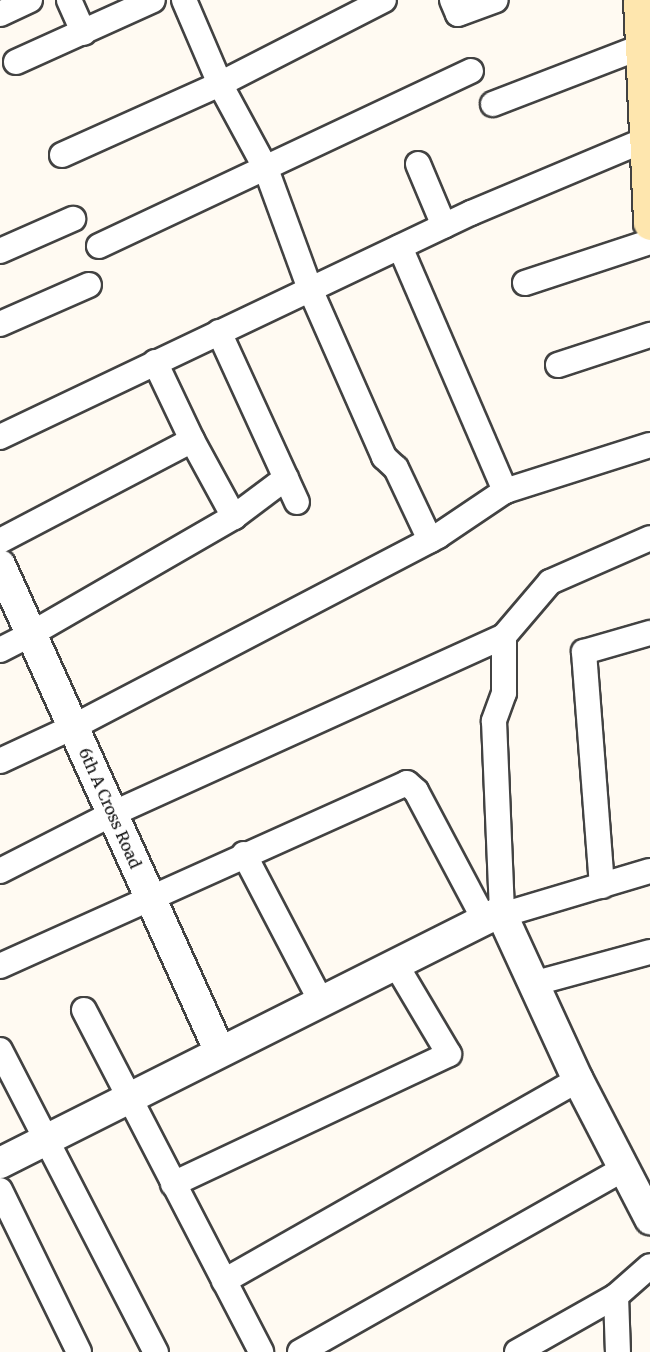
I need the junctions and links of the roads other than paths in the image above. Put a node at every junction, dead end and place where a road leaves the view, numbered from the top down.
1 (30, 0) edge
2 (69, 0) edge
3 (153, 0) edge
4 (184, 0) edge
5 (384, 0) edge
6 (452, 0) edge
7 (496, 0) edge
8 (640, 0) edge
9 (0, 14) edge
10 (84, 33) junction
11 (643, 46) junction
12 (16, 62) dead end
13 (471, 71) dead end
14 (220, 84) junction
15 (493, 104) dead end
16 (647, 138) junction
17 (62, 155) dead end
18 (418, 164) dead end
19 (266, 170) junction
20 (73, 219) dead end
21 (650, 223) edge
22 (444, 226) junction
23 (650, 242) edge
24 (99, 246) dead end
25 (400, 246) junction
26 (0, 251) edge
27 (525, 283) dead end
28 (89, 285) dead end
29 (309, 289) junction
30 (0, 324) edge
31 (219, 332) junction
32 (650, 335) edge
33 (155, 362) junction
34 (558, 364) dead end
35 (0, 437) edge
36 (192, 440) junction
37 (650, 445) edge
38 (286, 478) junction
39 (505, 491) junction
40 (297, 502) dead end
41 (234, 517) junction
42 (650, 538) edge
43 (430, 540) junction
44 (0, 541) edge
45 (0, 565) edge
46 (650, 633) edge
47 (31, 634) junction
48 (504, 636) junction
49 (0, 650) edge
50 (73, 727) junction
51 (0, 761) edge
52 (112, 814) junction
53 (244, 854) junction
54 (0, 871) edge
55 (650, 871) edge
56 (602, 886) junction
57 (150, 897) junction
58 (493, 917) junction
59 (650, 952) edge
60 (395, 963) junction
61 (0, 966) edge
62 (532, 984) junction
63 (321, 1001) junction
64 (84, 1010) dead end
65 (0, 1050) edge
66 (220, 1052) junction
67 (578, 1080) junction
68 (131, 1097) junction
69 (45, 1140) junction
70 (0, 1163) edge
71 (623, 1169) junction
72 (172, 1184) junction
73 (0, 1190) edge
74 (650, 1219) edge
75 (650, 1266) edge
76 (224, 1281) junction
77 (616, 1296) junction
78 (524, 1350) edge
79 (79, 1352) edge
80 (156, 1352) edge
81 (261, 1352) edge
82 (300, 1352) edge
83 (618, 1352) edge

1 - 9 street
2 - 10 street
3 - 10 street
4 - 14 street
5 - 14 street
6 - 7 street
8 - 11 main road
10 - 12 street
11 - 15 street
11 - 16 main road
13 - 19 street
14 - 17 street
14 - 19 street
16 - 21 main road
16 - 22 street
18 - 22 street
19 - 24 street
19 - 29 street
20 - 26 street
22 - 25 street
23 - 27 street
25 - 29 street
25 - 39 street
28 - 30 street
29 - 31 street
29 - 43 street
31 - 33 street
31 - 38 street
32 - 34 street
33 - 35 street
33 - 36 street
36 - 41 street
36 - 44 street
37 - 39 street
38 - 40 street
38 - 41 street
39 - 43 street
41 - 47 street
42 - 48 street
43 - 50 street
45 - 47 street, 6th A Cross Road
46 - 56 street
47 - 49 street
47 - 50 street, 6th A Cross Road
48 - 52 street
48 - 58 street
50 - 51 street
50 - 52 street, 6th A Cross Road
52 - 54 street
52 - 57 street, 6th A Cross Road
53 - 57 street
53 - 58 street
53 - 63 street
55 - 56 street
56 - 58 street
57 - 61 street
57 - 66 street, 6th A Cross Road
58 - 60 street
58 - 62 street
59 - 62 street
60 - 63 street
60 - 72 street
62 - 67 street
63 - 66 street
64 - 68 street
65 - 69 street
66 - 68 street
67 - 71 street
67 - 76 street
68 - 69 street
68 - 72 street
69 - 70 street
69 - 80 street
71 - 74 street
71 - 82 street
72 - 76 street
73 - 79 street
75 - 77 street
76 - 81 street
77 - 78 street
77 - 83 street

